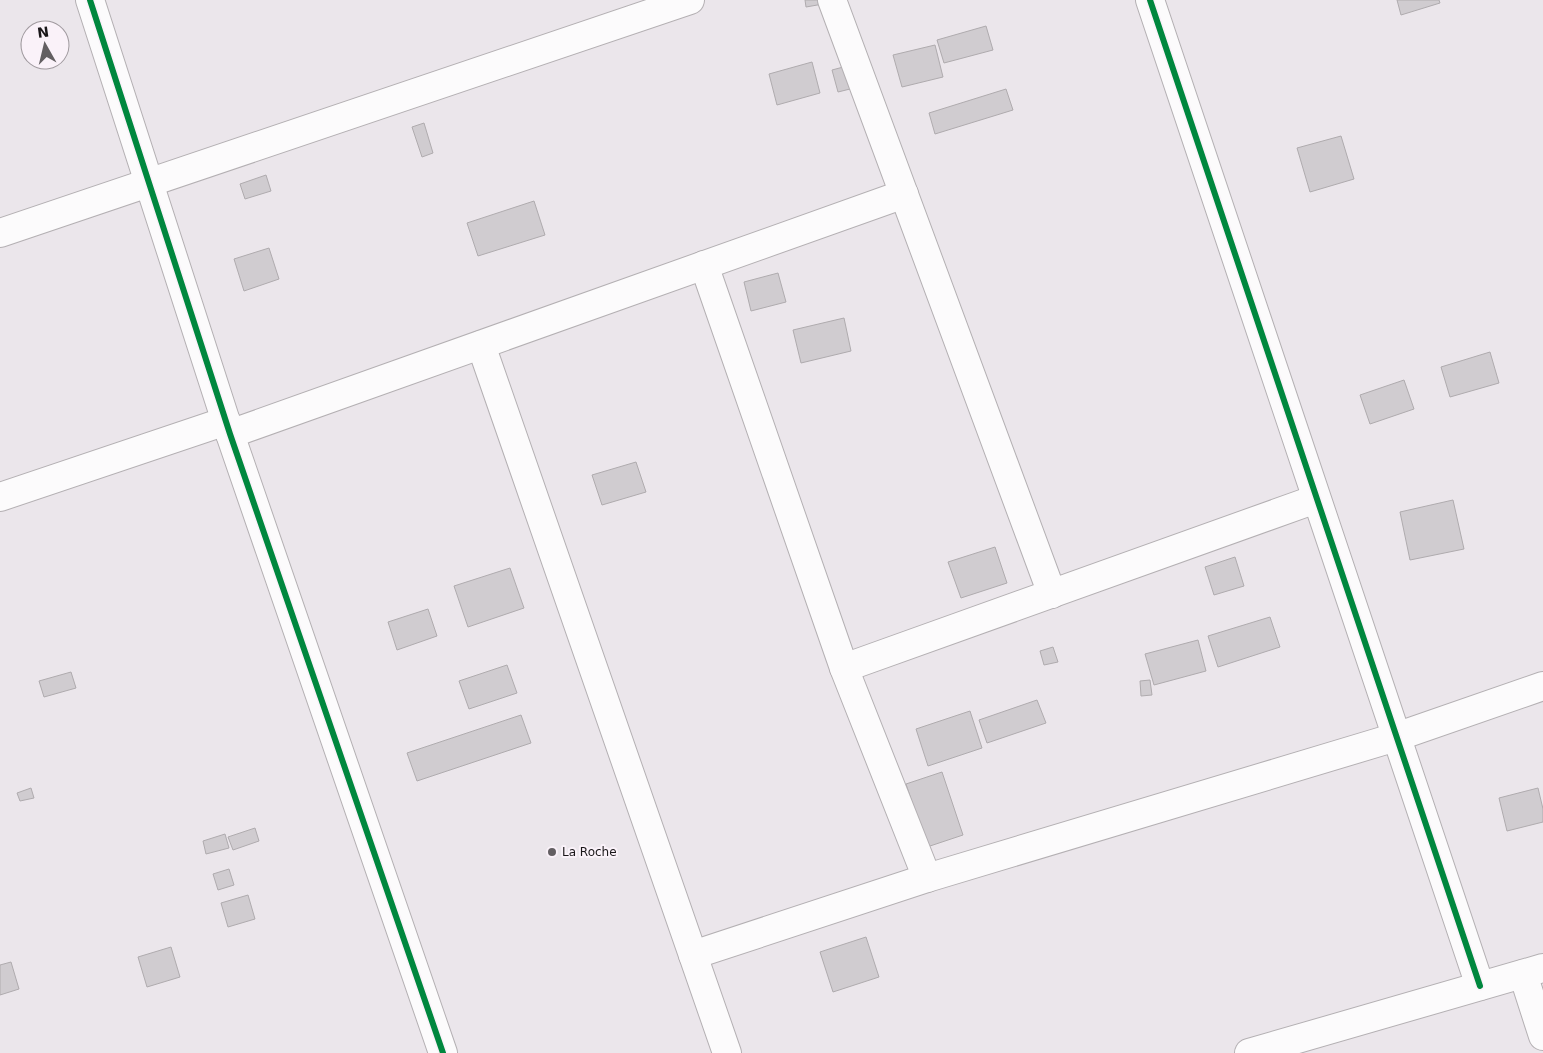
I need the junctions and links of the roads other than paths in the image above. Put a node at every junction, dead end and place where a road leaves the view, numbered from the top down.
1 (90, 0) edge
2 (690, 0) edge
3 (832, 0) edge
4 (1150, 0) edge
5 (149, 182) junction
6 (904, 194) junction
7 (0, 233) edge
8 (704, 265) junction
9 (481, 345) junction
10 (228, 428) junction
11 (0, 497) edge
12 (1316, 499) junction
13 (1052, 594) junction
14 (844, 668) junction
15 (1543, 686) edge
16 (1396, 737) junction
17 (927, 878) junction
18 (694, 955) junction
19 (1533, 971) edge
20 (1480, 986) junction
21 (1543, 1036) edge
22 (443, 1053) edge
23 (727, 1053) edge
24 (1249, 1053) edge

1 - 5 street
2 - 5 street
3 - 6 street
4 - 12 street
5 - 7 street
5 - 10 street
6 - 8 street
6 - 13 street
8 - 9 street
8 - 14 street
9 - 10 street
9 - 18 street
10 - 11 street
10 - 22 street
12 - 13 street
12 - 16 street
13 - 14 street
14 - 17 street
15 - 16 street
16 - 17 street
16 - 20 street
17 - 18 street
18 - 23 street
19 - 20 street
19 - 21 street
20 - 24 street

